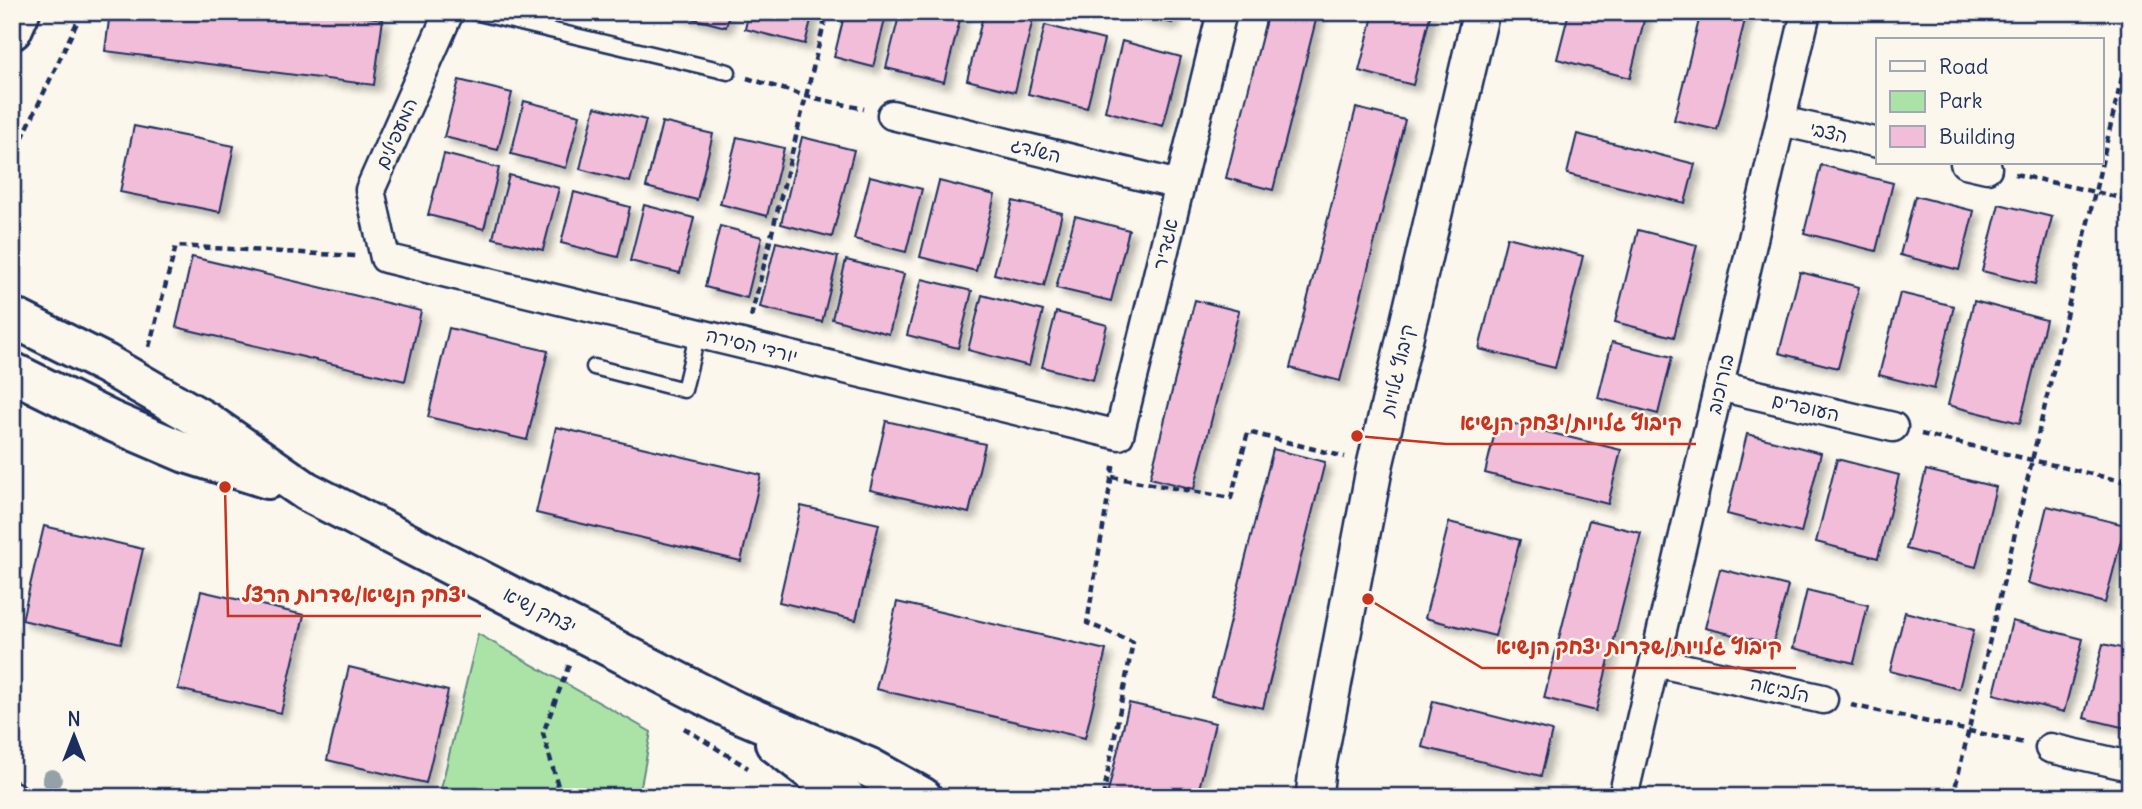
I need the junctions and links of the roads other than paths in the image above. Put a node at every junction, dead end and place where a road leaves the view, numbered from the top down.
1 (20, 12) edge
2 (449, 12) edge
3 (474, 12) edge
4 (1222, 12) edge
5 (1481, 12) edge
6 (1807, 12) edge
7 (12, 30) edge
8 (728, 72) road end
9 (892, 115) road end
10 (1781, 121) junction
11 (1876, 143) edge
12 (1179, 186) junction
13 (385, 258) joint
14 (12, 317) edge
15 (698, 332) junction
16 (594, 367) dead end
17 (12, 372) edge
18 (1719, 386) junction
19 (1893, 427) road end
20 (1119, 435) joint
21 (306, 491) junction
22 (1655, 662) junction
23 (1823, 699) road end
24 (735, 711) junction
25 (2050, 748) road end
26 (2130, 766) edge
27 (1312, 788) edge
28 (845, 797) edge
29 (922, 797) edge
30 (1623, 797) edge

1 - 7 main road
2 - 13 street, המעפילים
3 - 8 lane
4 - 12 street, אגדיר
5 - 27 street, קיבוץ גלויות
6 - 10 street, בורוכוב
9 - 12 street, השלדג
10 - 11 street, הצבי
10 - 18 street, בורוכוב
12 - 20 street, אגדיר
13 - 15 street, יורדי הסירה
14 - 21 main road, יצחק נשיא
15 - 16 lane
15 - 20 street, יורדי הסירה
17 - 21 main road, יצחק נשיא
18 - 19 street, העופרים
18 - 22 street, בורוכוב
21 - 24 main road, יצחק נשיא
22 - 23 street, הלביאה
22 - 30 street, בורוכוב
24 - 28 main road, יצחק נשיא
24 - 29 main road, יצחק נשיא
25 - 26 street

